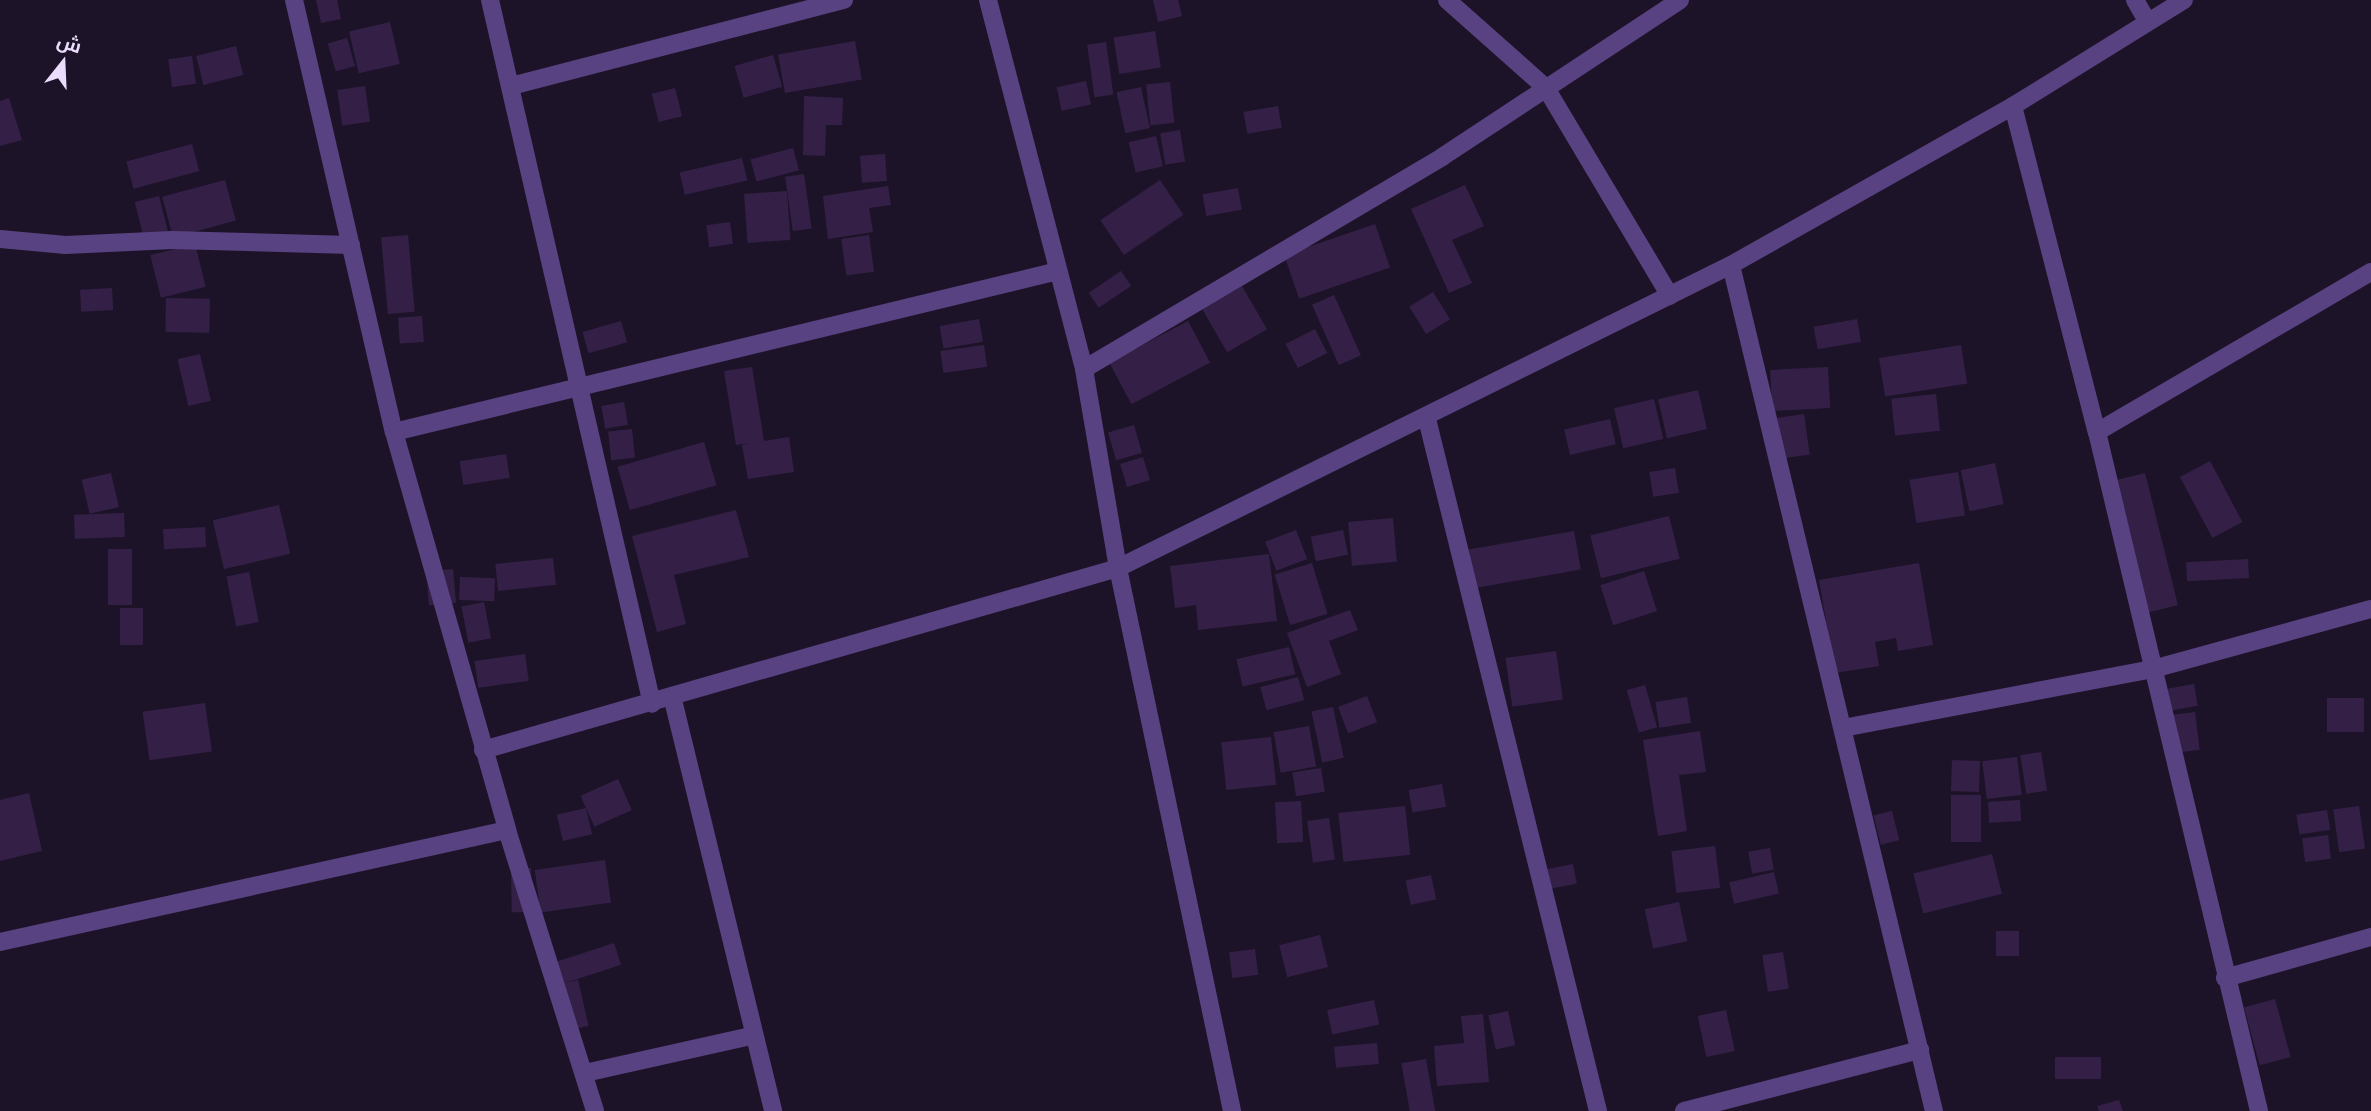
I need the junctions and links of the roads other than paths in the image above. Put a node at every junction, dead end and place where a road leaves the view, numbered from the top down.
1 (294, 0) edge
2 (490, 0) edge
3 (844, 0) edge
4 (988, 0) edge
5 (1447, 0) edge
6 (1680, 0) edge
7 (2135, 0) edge
8 (2184, 0) edge
9 (2147, 21) junction
10 (511, 86) junction
11 (1546, 88) junction
12 (2013, 106) junction
13 (0, 239) edge
14 (351, 245) junction
15 (1731, 265) junction
16 (1058, 271) junction
17 (2371, 272) edge
18 (1670, 296) junction
19 (1084, 369) junction
20 (583, 389) junction
21 (1427, 419) junction
22 (394, 432) junction
23 (2097, 432) junction
24 (1118, 568) junction
25 (2371, 609) edge
26 (2153, 669) junction
27 (671, 696) junction
28 (652, 704) junction
29 (1843, 727) junction
30 (484, 750) junction
31 (507, 830) junction
32 (2371, 937) edge
33 (0, 942) edge
34 (2225, 978) junction
35 (751, 1036) junction
36 (1920, 1050) junction
37 (586, 1073) junction
38 (595, 1111) edge
39 (773, 1111) edge
40 (1232, 1111) edge
41 (1598, 1111) edge
42 (1684, 1111) edge
43 (1934, 1111) edge
44 (2259, 1111) edge

1 - 14 street
2 - 10 street
3 - 10 street
4 - 16 street
5 - 11 street
6 - 11 street
7 - 9 street
8 - 9 street
9 - 12 street
10 - 20 street
11 - 18 street
11 - 19 street
12 - 15 street
12 - 23 street
13 - 14 street
14 - 22 street
15 - 18 street
15 - 29 street
16 - 19 street
16 - 20 street
17 - 23 street
18 - 21 street
19 - 24 street
20 - 22 street
20 - 28 street
21 - 24 street
21 - 41 street
22 - 30 street
23 - 26 street
24 - 27 street
24 - 40 street
25 - 26 street
26 - 29 street
26 - 34 street
27 - 28 street
27 - 35 street
28 - 30 street
29 - 36 street
30 - 31 street
31 - 33 street
31 - 37 street
32 - 34 street
34 - 44 street
35 - 37 street
35 - 39 street
36 - 42 street
36 - 43 street
37 - 38 street

